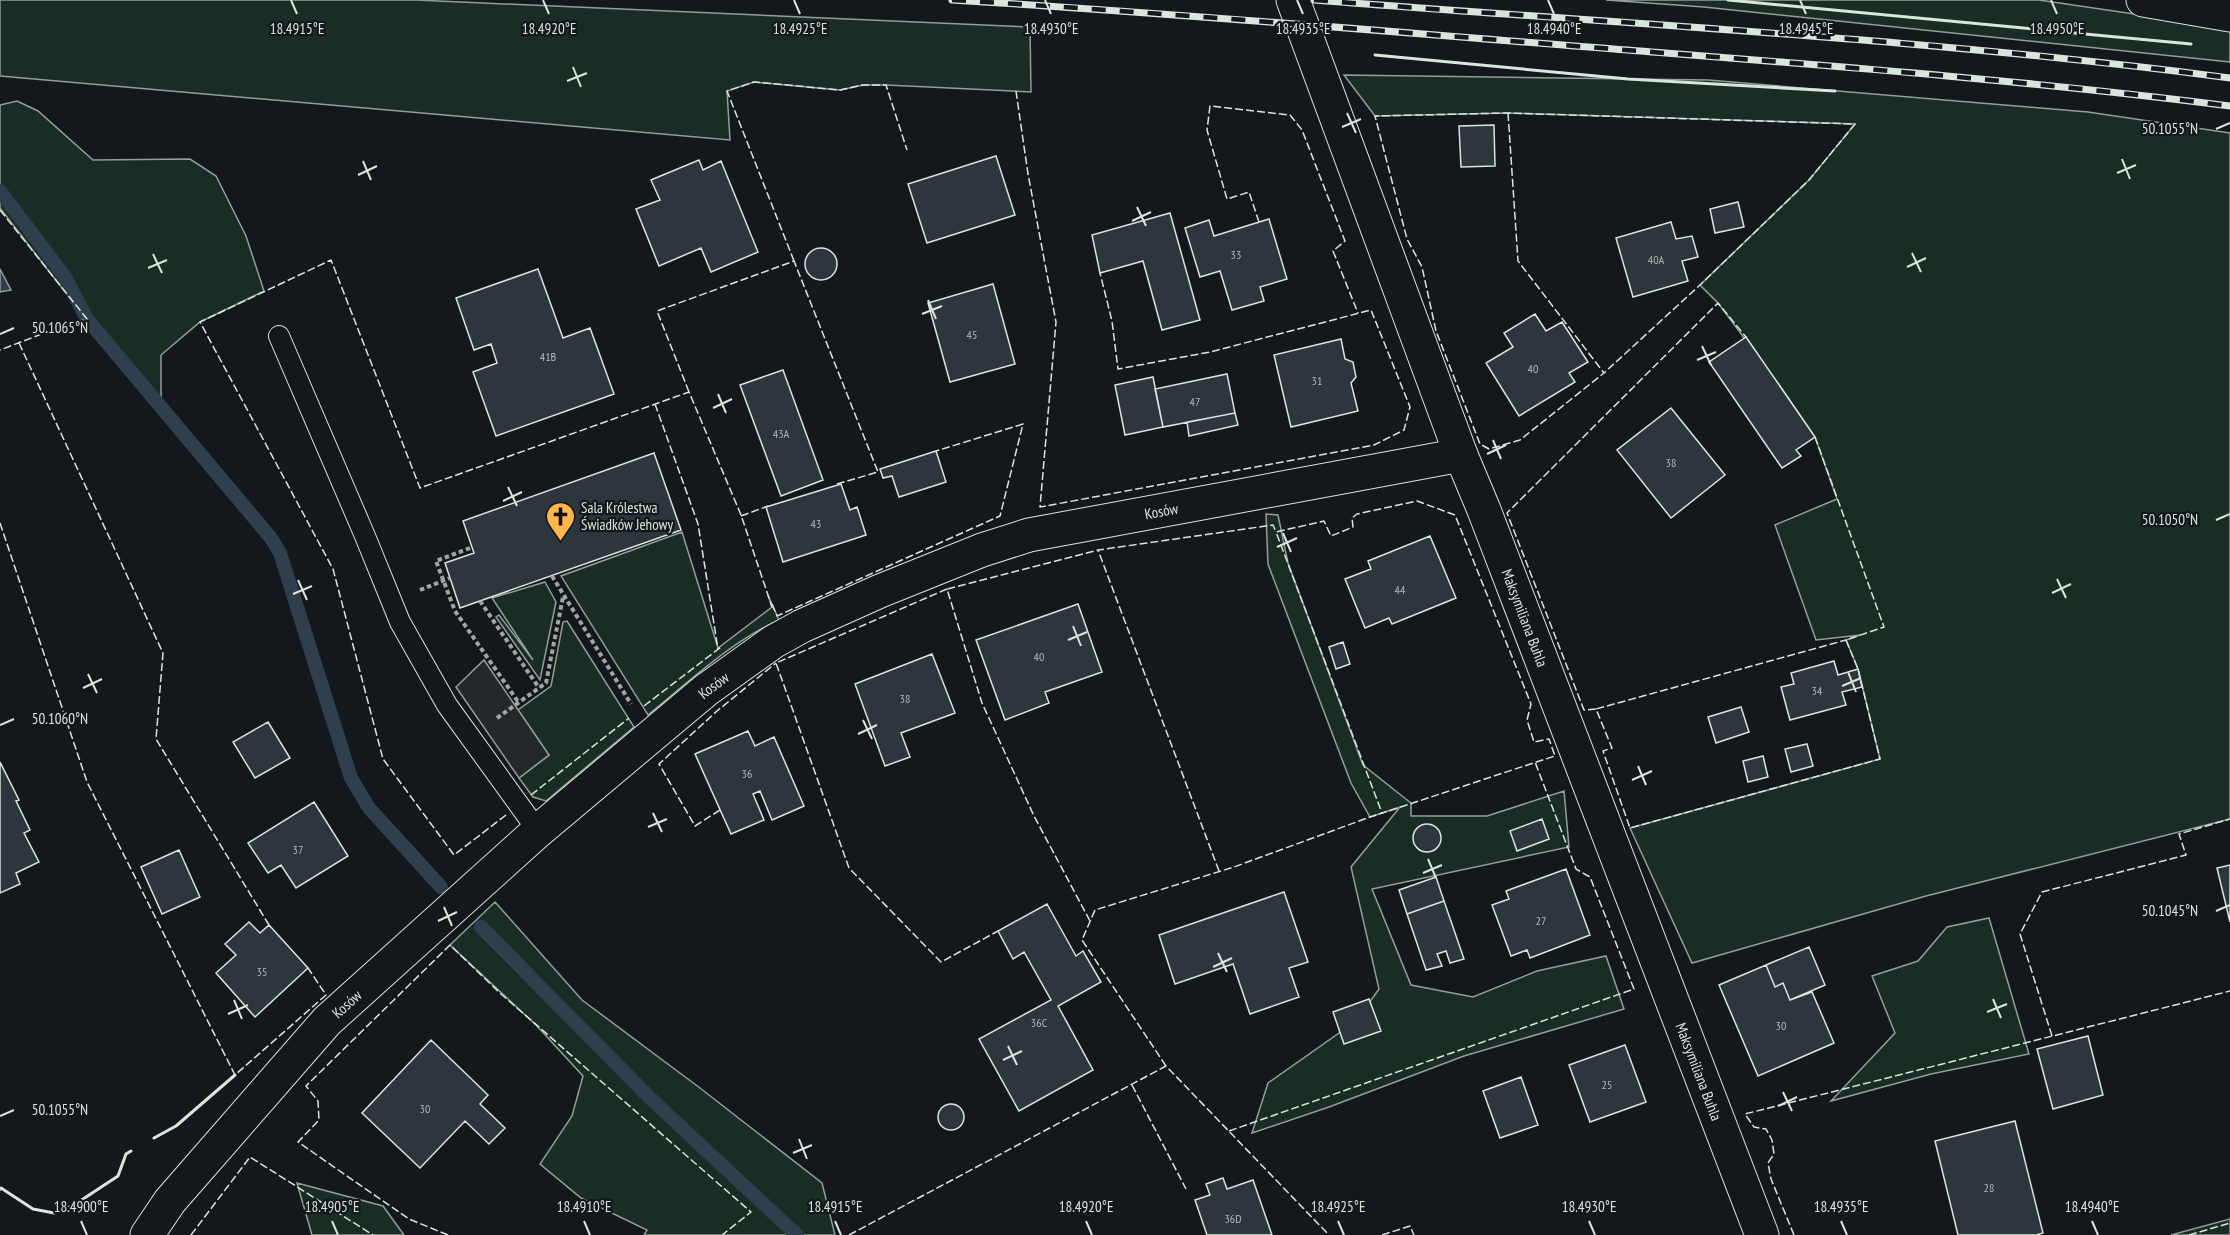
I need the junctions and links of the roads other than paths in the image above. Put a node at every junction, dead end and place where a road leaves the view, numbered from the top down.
1 (1293, 0) edge
2 (2151, 1) edge
3 (2230, 15) edge
4 (279, 336) dead end
5 (1461, 455) junction
6 (538, 831) junction
7 (147, 1235) edge
8 (1762, 1235) edge

1 - 5 street, Maksymiliana Buhla
2 - 3 street
4 - 6 lane
5 - 6 street, Kosów
5 - 8 street, Maksymiliana Buhla
6 - 7 street, Kosów

